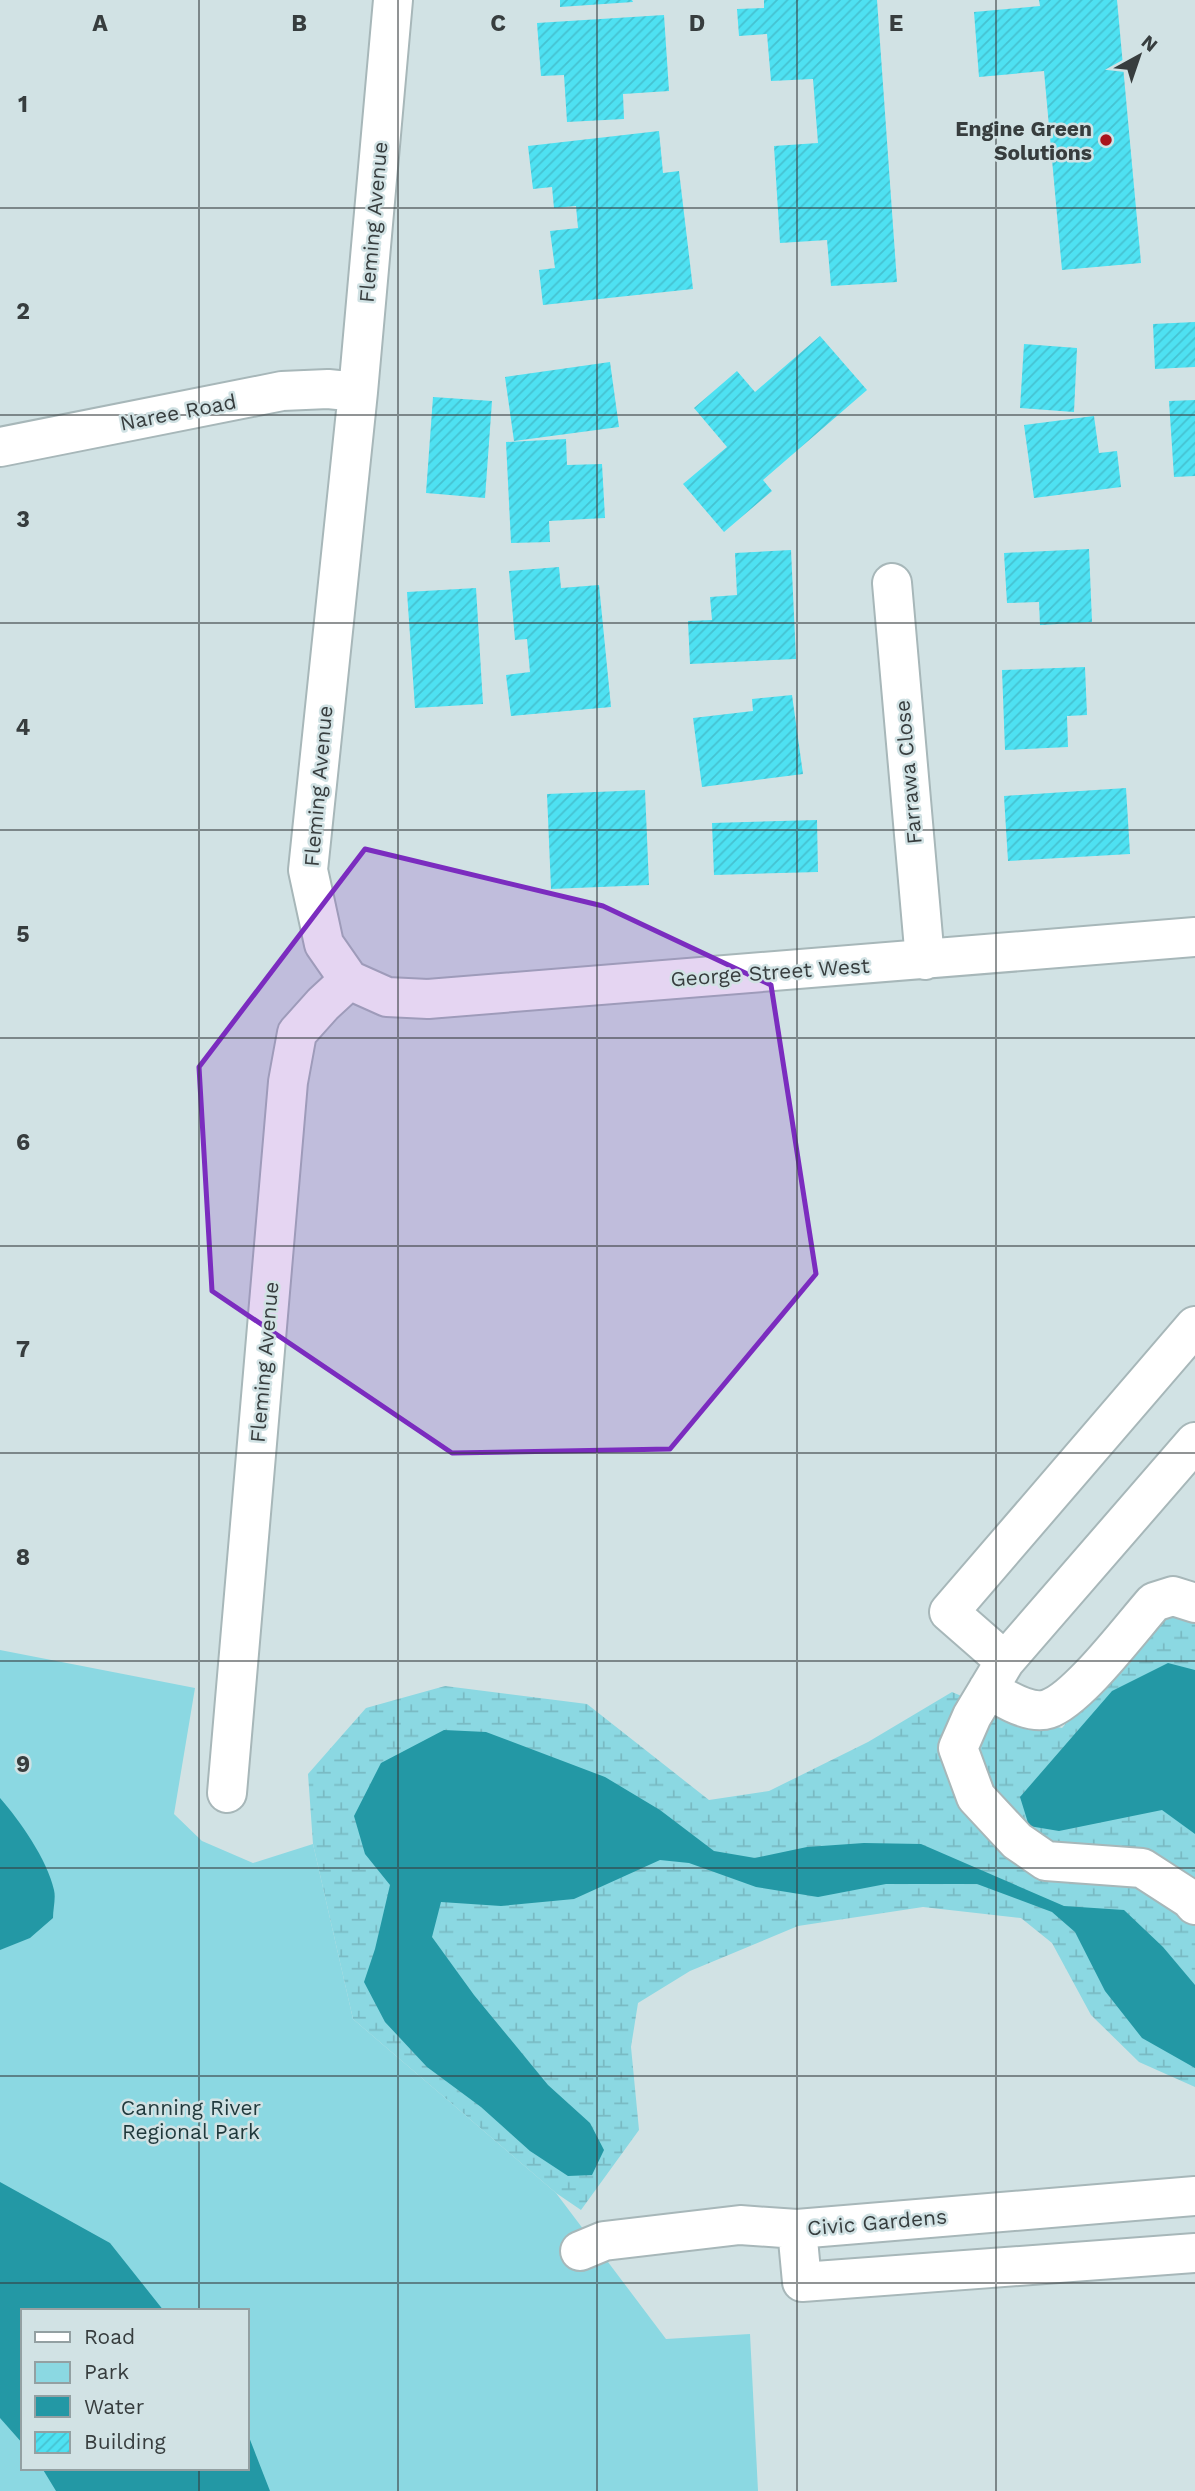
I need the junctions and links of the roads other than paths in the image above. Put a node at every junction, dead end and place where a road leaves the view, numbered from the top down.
1 (393, 0) edge
2 (358, 392) junction
3 (0, 447) edge
4 (892, 583) dead end
5 (1195, 937) edge
6 (925, 960) junction
7 (349, 980) junction
8 (1195, 1326) edge
9 (1195, 1442) edge
10 (1195, 1603) edge
11 (997, 1675) junction
12 (226, 1793) dead end
13 (1195, 1905) edge
14 (1195, 2196) edge
15 (797, 2229) junction
16 (580, 2251) dead end
17 (1195, 2253) edge

1 - 2 street, Fleming Avenue
2 - 3 street, Naree Road
2 - 7 street, Fleming Avenue
4 - 6 street, Farrawa Close
5 - 6 street, George Street West
6 - 7 street, George Street West
7 - 12 street, Fleming Avenue
8 - 11 street
9 - 11 street
10 - 11 street
11 - 13 street
14 - 15 street, Civic Gardens
15 - 16 street
15 - 17 street, Civic Gardens

